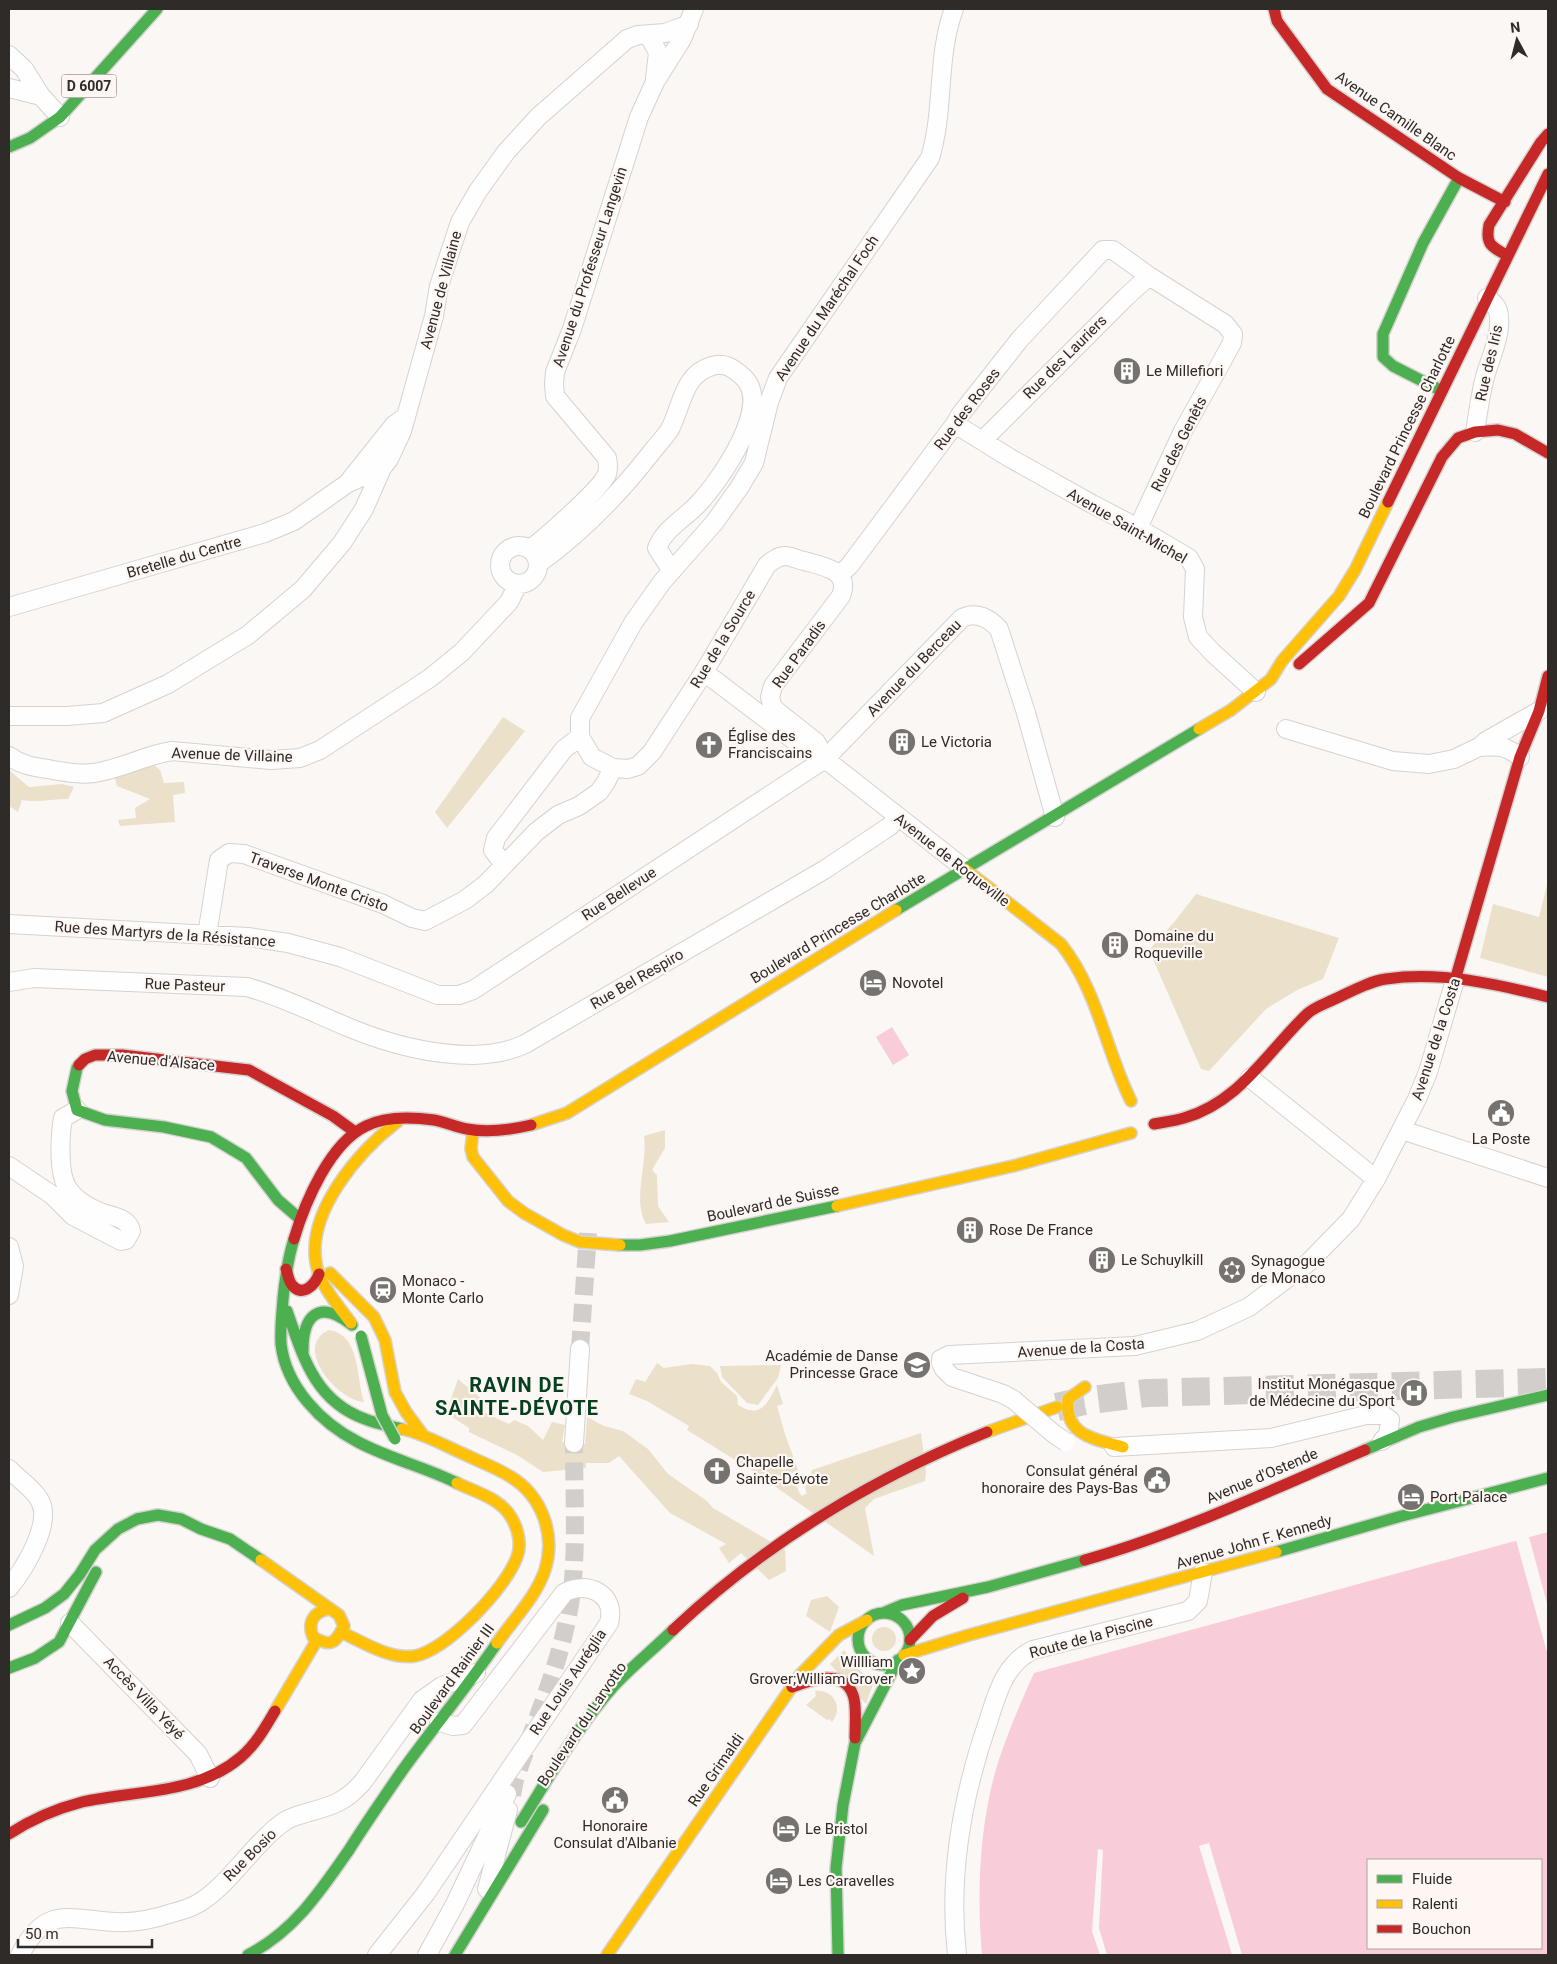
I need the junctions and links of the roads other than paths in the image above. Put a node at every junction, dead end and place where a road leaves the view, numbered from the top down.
1 (157, 9) edge
2 (954, 9) edge
3 (1274, 9) edge
4 (692, 16) edge
5 (648, 35) junction
6 (9, 55) edge
7 (655, 82) junction
8 (9, 88) edge
9 (41, 96) junction
10 (60, 117) junction
11 (1548, 134) edge
12 (9, 146) edge
13 (1548, 174) edge
14 (1460, 178) junction
15 (1505, 202) junction
16 (1508, 256) junction
17 (1149, 276) junction
18 (1487, 298) junction
19 (1442, 391) junction
20 (405, 416) junction
21 (955, 424) junction
22 (1475, 432) junction
23 (982, 441) junction
24 (1548, 453) edge
25 (382, 468) junction
26 (348, 483) junction
27 (369, 499) junction
28 (698, 504) junction
29 (714, 523) junction
30 (1138, 528) junction
31 (534, 556) junction
32 (834, 571) junction
33 (672, 572) junction
34 (518, 584) junction
35 (1339, 596) junction
36 (9, 607) edge
37 (1359, 614) junction
38 (704, 672) junction
39 (1548, 676) edge
40 (1271, 679) junction
41 (1256, 692) junction
42 (1543, 714) edge
43 (9, 716) edge
44 (1286, 729) dead end
45 (580, 737) junction
46 (1479, 747) junction
47 (9, 756) edge
48 (1520, 757) junction
49 (825, 759) junction
50 (613, 768) junction
51 (897, 817) junction
52 (1055, 817) junction
53 (504, 865) junction
54 (965, 869) junction
55 (9, 924) edge
56 (207, 935) junction
57 (1455, 980) junction
58 (9, 982) edge
59 (404, 983) joint
60 (1548, 996) edge
61 (353, 1029) joint
62 (1250, 1078) junction
63 (1132, 1103) dead end
64 (78, 1110) junction
65 (400, 1120) junction
66 (1122, 1124) dead end
67 (473, 1130) junction
68 (1402, 1130) junction
69 (355, 1132) junction
70 (1131, 1133) junction
71 (9, 1166) edge
72 (1548, 1178) edge
73 (1376, 1179) junction
74 (300, 1219) junction
75 (316, 1239) junction
76 (9, 1247) edge
77 (286, 1269) junction
78 (319, 1274) junction
79 (9, 1295) edge
80 (283, 1302) junction
81 (351, 1323) junction
82 (580, 1349) tunnel mouth
83 (303, 1354) junction
84 (1085, 1387) dead end
85 (1548, 1395) edge
86 (1057, 1407) tunnel mouth
87 (423, 1435) junction
88 (1382, 1442) junction
89 (574, 1443) tunnel mouth
90 (1123, 1447) junction
91 (9, 1469) edge
92 (430, 1471) junction
93 (1548, 1478) edge
94 (201, 1529) junction
95 (110, 1537) junction
96 (222, 1550) dead end
97 (1203, 1572) junction
98 (988, 1587) junction
99 (9, 1588) edge
100 (330, 1608) junction
101 (303, 1613) dead end
102 (883, 1613) junction
103 (22, 1619) junction
104 (867, 1620) junction
105 (70, 1623) junction
106 (35, 1624) dead end
107 (906, 1624) junction
108 (9, 1625) edge
109 (309, 1626) junction
110 (917, 1630) junction
111 (342, 1632) junction
112 (969, 1635) junction
113 (44, 1637) dead end
114 (317, 1640) junction
115 (910, 1640) junction
116 (35, 1657) junction
117 (901, 1658) junction
118 (643, 1659) junction
119 (9, 1668) edge
120 (476, 1673) junction
121 (792, 1687) junction
122 (439, 1722) junction
123 (598, 1725) dead end
124 (855, 1743) junction
125 (210, 1778) junction
126 (552, 1796) dead end
127 (521, 1822) dead end
128 (9, 1834) edge
129 (472, 1917) junction
130 (20, 1955) edge
131 (248, 1955) edge
132 (377, 1955) edge
133 (427, 1955) edge
134 (443, 1955) edge
135 (455, 1955) edge
136 (607, 1955) edge
137 (838, 1955) edge
138 (957, 1955) edge

1 - 10 main road, D 6007
2 - 29 street, Avenue du Maréchal Foch
3 - 14 main road, Avenue Camille Blanc
4 - 5 street, Avenue de Villaine
4 - 7 street, Avenue du Professeur Langevin
5 - 7 street
5 - 20 street, Avenue de Villaine
6 - 9 street
7 - 31 street, Avenue du Professeur Langevin
8 - 9 street
9 - 10 street
10 - 12 main road, D 6007
11 - 15 main road
13 - 16 main road, Boulevard Princesse Charlotte
14 - 15 main road, Avenue Camille Blanc
14 - 19 main road
15 - 16 main road
16 - 18 main road, Boulevard Princesse Charlotte
17 - 21 street, Rue des Roses
17 - 23 street, Rue des Lauriers
17 - 30 street, Rue des Genêts
18 - 19 main road, Boulevard Princesse Charlotte
18 - 22 street, Rue des Iris
19 - 35 main road, Boulevard Princesse Charlotte
20 - 25 street, Avenue de Villaine
20 - 26 street, Avenue de Villaine
21 - 23 street, Avenue Saint-Michel
21 - 32 street, Rue des Roses
22 - 24 main road
22 - 37 main road, Boulevard Princesse Charlotte
23 - 30 street, Avenue Saint-Michel
25 - 26 street
25 - 27 street, Avenue de Villaine
26 - 27 street
26 - 36 street, Bretelle du Centre
27 - 43 street, Avenue de Villaine
28 - 29 street
28 - 31 street
28 - 33 street
29 - 33 street, Avenue du Maréchal Foch
30 - 41 street, Avenue Saint-Michel
31 - 34 street
31 - 34 street
32 - 38 street, Rue de la Source
32 - 49 street, Rue Paradis
33 - 45 street, Avenue du Maréchal Foch
34 - 47 street, Avenue de Villaine
35 - 37 main road
35 - 40 main road, Boulevard Princesse Charlotte
37 - 40 main road, Boulevard Princesse Charlotte
38 - 49 street, Avenue de Roqueville
38 - 50 street, Rue de la Source
39 - 42 main road, Avenue de la Costa
40 - 41 main road, Boulevard Princesse Charlotte
41 - 52 main road, Boulevard Princesse Charlotte
42 - 46 street
42 - 48 main road, Avenue de la Costa
44 - 46 street
45 - 50 street
45 - 53 street
46 - 48 street
48 - 57 main road, Avenue de la Costa
49 - 51 street, Avenue de Roqueville
49 - 52 street, Avenue du Berceau
49 - 59 street, Rue Bellevue
50 - 53 street
51 - 54 street, Avenue de Roqueville
51 - 61 street, Rue Bel Respiro
52 - 54 main road, Boulevard Princesse Charlotte
53 - 56 street, Traverse Monte Cristo
54 - 63 main road, Avenue de Roqueville
54 - 67 main road, Boulevard Princesse Charlotte
55 - 56 street, Rue des Martyrs de la Résistance
56 - 59 street, Rue des Martyrs de la Résistance
57 - 60 main road
57 - 62 main road
57 - 68 street, Avenue de la Costa
58 - 61 street, Rue Pasteur
62 - 70 main road
62 - 73 street
64 - 69 main road, Avenue d'Alsace
64 - 71 street
64 - 74 main road
65 - 67 main road, Boulevard Princesse Charlotte
65 - 69 main road, Boulevard Princesse Charlotte
65 - 75 main road
66 - 70 main road
67 - 70 main road, Boulevard de Suisse
68 - 72 street
68 - 73 street, Avenue de la Costa
69 - 74 main road
73 - 90 street, Avenue de la Costa, bridge
74 - 77 main road
75 - 78 main road
75 - 87 main road
76 - 79 street
77 - 78 main road
77 - 80 main road
78 - 81 main road
80 - 83 main road, Boulevard Rainier III
80 - 92 main road
81 - 83 main road
81 - 92 main road, bridge
82 - 89 street
83 - 87 main road, Boulevard Rainier III
84 - 90 main road
85 - 88 main road, Avenue d'Ostende
86 - 118 main road
87 - 120 main road, Boulevard Rainier III
88 - 90 street, Avenue de la Costa
88 - 98 main road, Avenue d'Ostende
91 - 99 street
92 - 111 main road
93 - 97 main road, Avenue John F. Kennedy
94 - 95 main road
94 - 96 main road
94 - 100 main road
95 - 103 main road
95 - 105 main road
97 - 112 main road, Avenue John F. Kennedy
97 - 138 street, Route de la Piscine
98 - 102 main road, Avenue d'Ostende
98 - 110 main road, Avenue d'Ostende
100 - 109 main road
100 - 111 main road
101 - 109 main road
102 - 104 main road
102 - 107 main road
103 - 106 main road
103 - 108 main road
104 - 117 main road
104 - 121 main road, Rue Grimaldi
105 - 116 main road
105 - 125 street, Accès Villa Yéyé
107 - 110 main road, Avenue John F. Kennedy
107 - 115 main road
109 - 114 main road
110 - 112 main road, Avenue John F. Kennedy
110 - 115 main road, Avenue d'Ostende
111 - 114 main road
112 - 117 main road, Avenue John F. Kennedy
113 - 116 main road
114 - 125 main road
115 - 117 main road
116 - 119 main road
117 - 124 main road
118 - 123 main road, Boulevard du Larvotto
118 - 127 main road, Boulevard du Larvotto
120 - 122 main road, Boulevard Rainier III
120 - 130 street, Rue Bosio
121 - 124 main road
121 - 136 main road, Rue Grimaldi
122 - 131 main road, Boulevard Rainier III
122 - 132 street, Rue Louis Auréglia
124 - 137 main road
125 - 128 main road
126 - 129 main road, Boulevard du Larvotto
129 - 133 street
129 - 134 main road, Boulevard du Larvotto
129 - 135 main road, Boulevard du Larvotto

